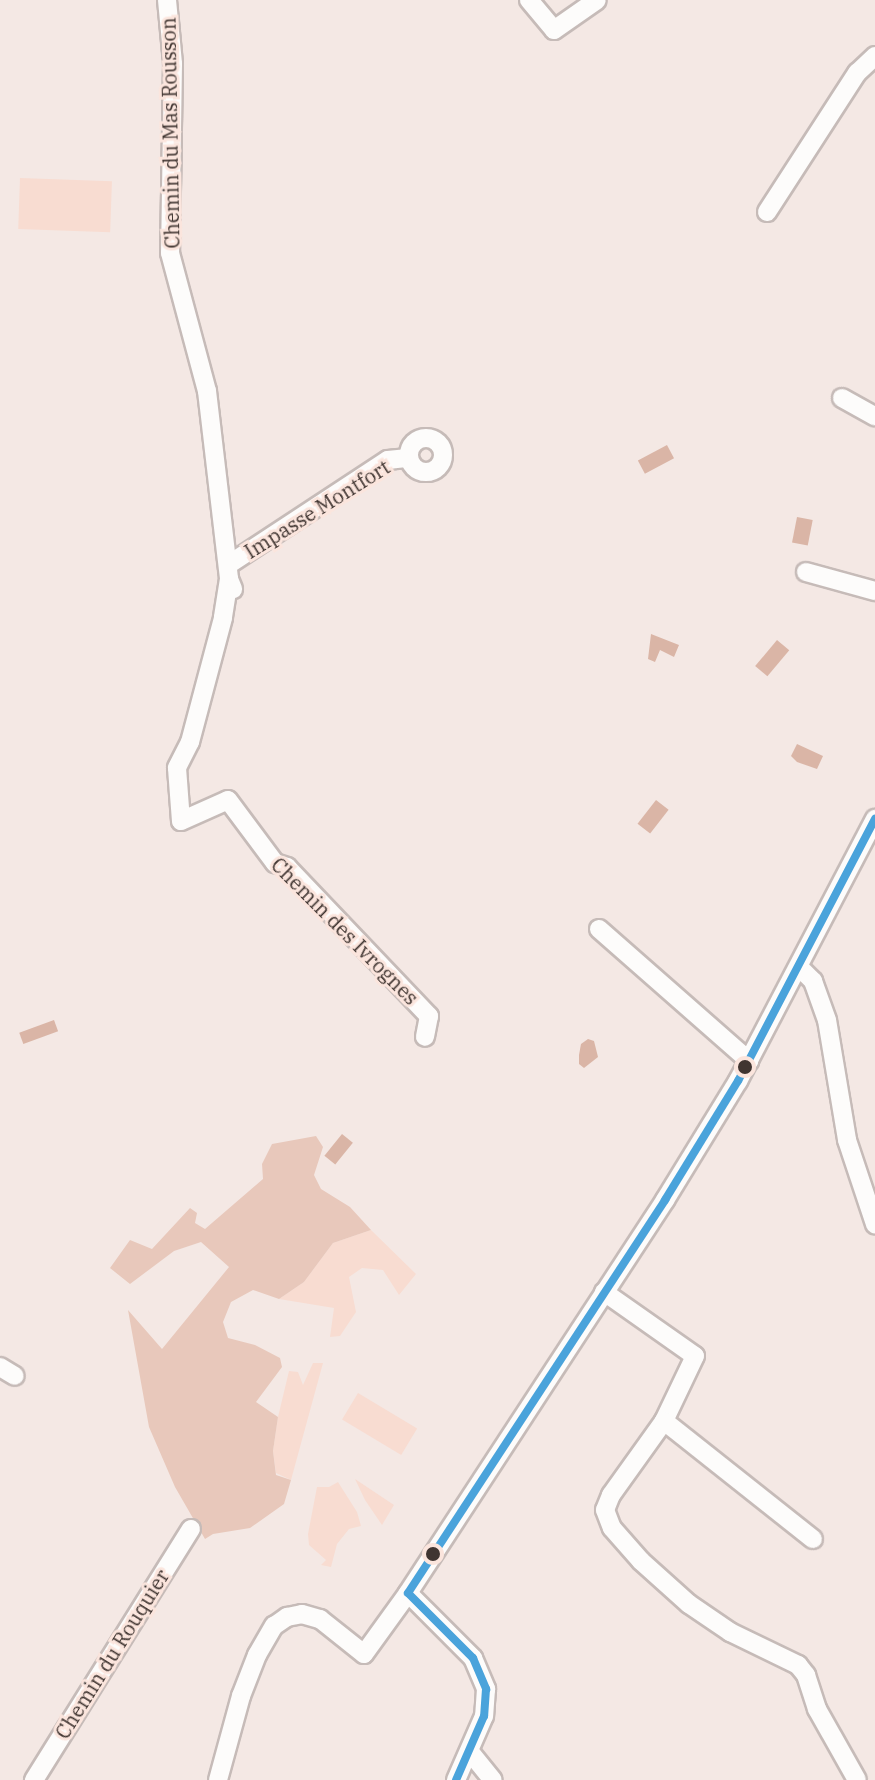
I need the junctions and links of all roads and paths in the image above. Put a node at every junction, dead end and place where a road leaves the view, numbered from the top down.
1 (167, 0) edge
2 (529, 0) edge
3 (597, 0) edge
4 (875, 56) edge
5 (767, 212) dead end
6 (842, 398) dead end
7 (875, 416) edge
8 (408, 458) dead end
9 (806, 572) dead end
10 (231, 580) junction
11 (875, 591) edge
12 (875, 819) edge
13 (599, 929) dead end
14 (799, 967) junction
15 (425, 1037) dead end
16 (749, 1061) junction
17 (875, 1224) edge
18 (604, 1292) junction
19 (664, 1421) junction
20 (191, 1529) dead end
21 (813, 1539) dead end
22 (408, 1593) junction
23 (470, 1752) junction
24 (34, 1780) edge
25 (218, 1780) edge
26 (456, 1780) edge
27 (493, 1780) edge
28 (857, 1780) edge

1 - 10 street, Chemin du Mas Rousson
2 - 3 street
4 - 5 street
6 - 7 street
8 - 10 street, Impasse Montfort
9 - 11 street
10 - 15 street, Chemin des Ivrognes
12 - 14 street
13 - 16 street
14 - 16 street
14 - 17 street
16 - 18 street
18 - 19 street
18 - 22 street
19 - 21 street
19 - 28 street
20 - 24 street, Chemin du Rouquier
22 - 23 street
22 - 25 street
23 - 26 street
23 - 27 street

